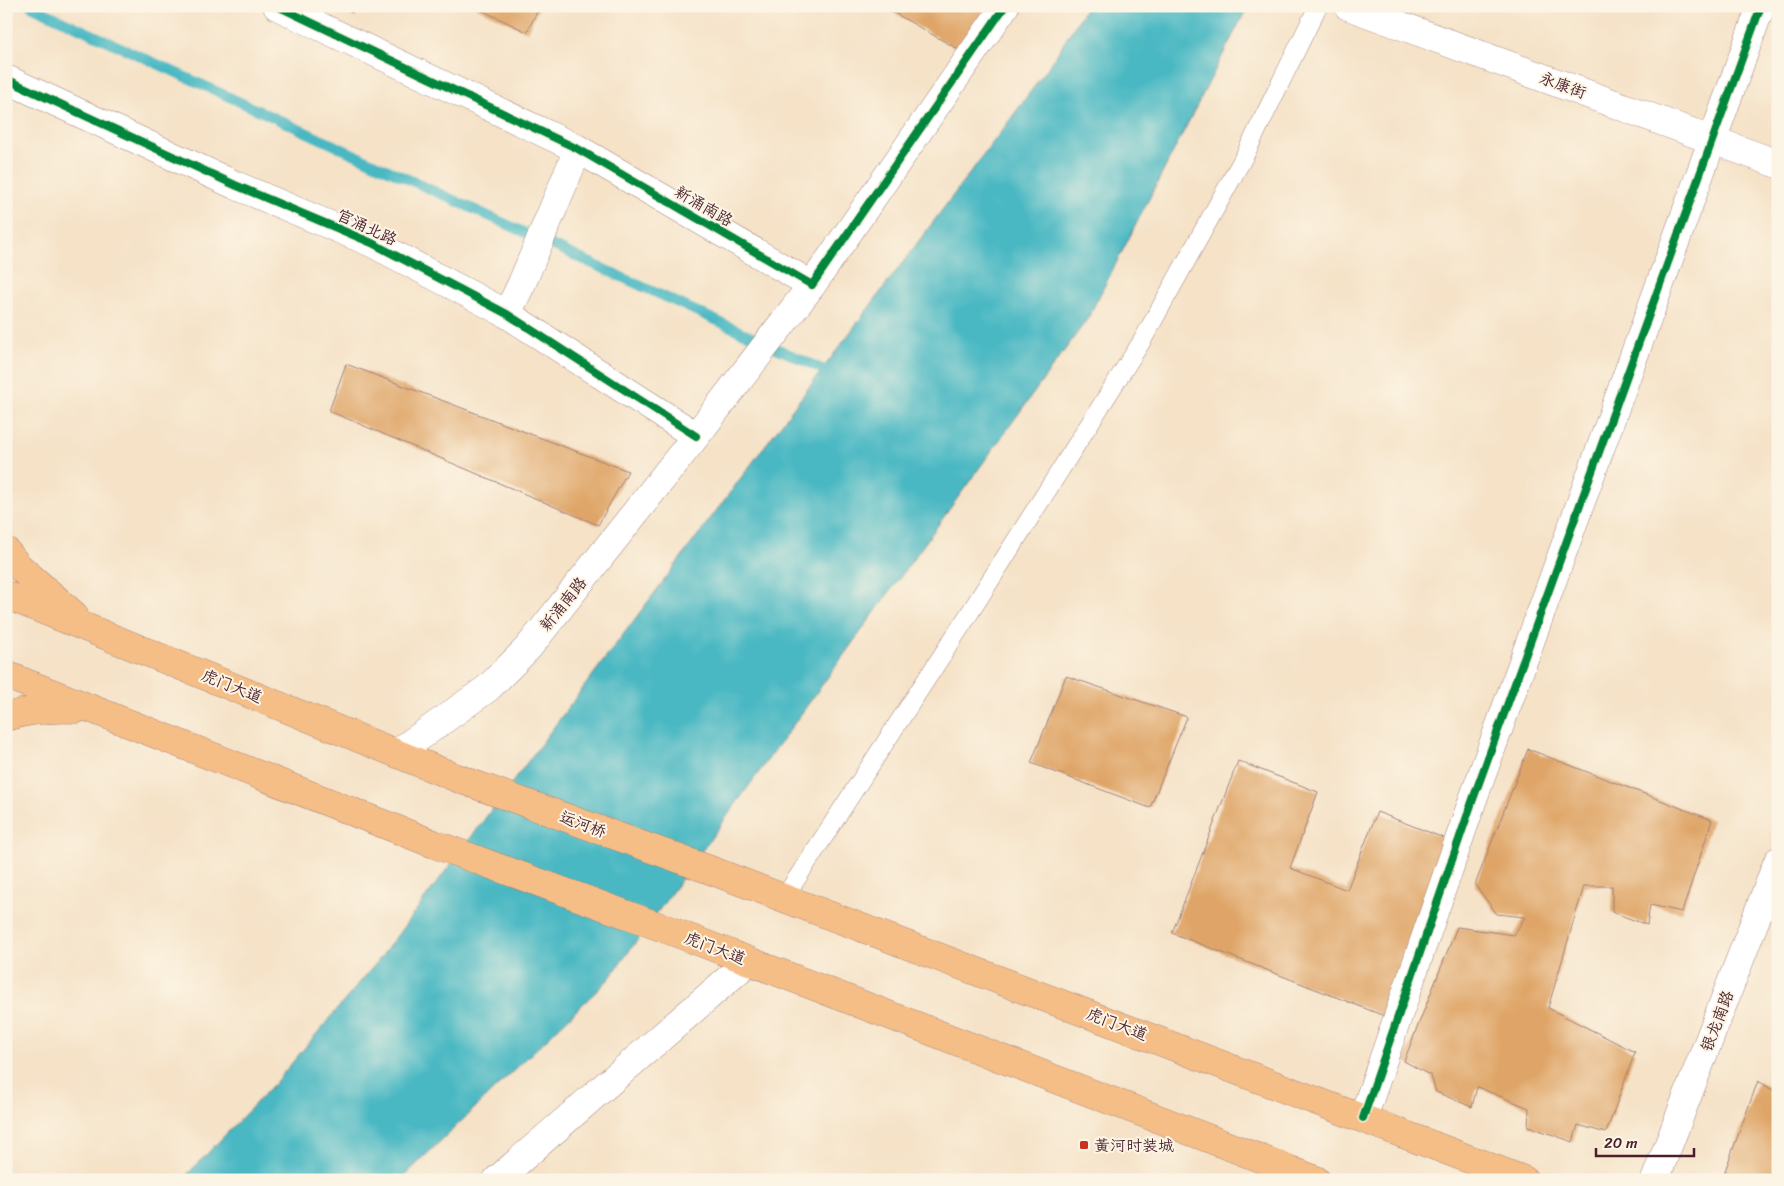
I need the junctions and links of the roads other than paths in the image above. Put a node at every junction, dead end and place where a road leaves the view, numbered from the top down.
1 (277, 6) edge
2 (1005, 6) edge
3 (1318, 6) edge
4 (1348, 6) edge
5 (1761, 6) edge
6 (6, 80) edge
7 (1712, 140) junction
8 (578, 149) junction
9 (1778, 164) edge
10 (812, 285) junction
11 (506, 314) junction
12 (696, 436) junction
13 (6, 551) edge
14 (6, 595) edge
15 (90, 629) junction
16 (6, 675) edge
17 (94, 709) junction
18 (6, 716) edge
19 (398, 753) junction
20 (457, 778) joint
21 (1778, 861) edge
22 (710, 870) joint
23 (784, 898) junction
24 (749, 961) junction
25 (1363, 1118) junction
26 (497, 1180) edge
27 (1316, 1180) edge
28 (1524, 1180) edge
29 (1655, 1180) edge

1 - 8 street, 新涌南路
2 - 10 street, 新涌南路
3 - 23 lane
4 - 7 street, 永康街
5 - 7 street
6 - 11 street, 官涌北路
7 - 9 street, 永康街
7 - 25 street
8 - 10 street, 新涌南路
8 - 11 street
10 - 12 street, 新涌南路
11 - 12 street, 官涌北路
12 - 19 street, 新涌南路
13 - 15 main road
14 - 15 main road, 虎门大道
15 - 19 main road, 虎门大道
16 - 17 main road
17 - 18 main road
17 - 24 main road, 虎门大道
19 - 20 main road, 虎门大道
20 - 22 main road, 运河桥
21 - 29 street, 银龙南路
22 - 23 main road, 虎门大道
23 - 25 main road, 虎门大道
24 - 26 street
24 - 27 main road, 虎门大道
25 - 28 main road, 虎门大道

